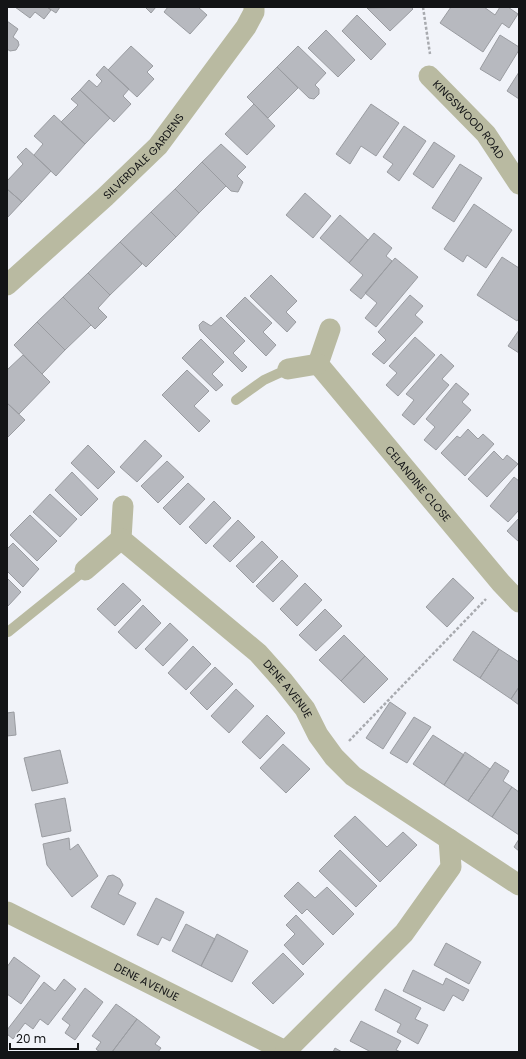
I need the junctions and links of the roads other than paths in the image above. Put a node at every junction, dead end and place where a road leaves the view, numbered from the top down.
1 (254, 7) edge
2 (429, 76) road end
3 (519, 184) edge
4 (7, 285) edge
5 (330, 329) dead end
6 (318, 364) junction
7 (288, 369) joint
8 (236, 400) dead end
9 (123, 506) dead end
10 (121, 539) junction
11 (85, 570) joint
12 (519, 602) edge
13 (8, 632) dead end
14 (449, 839) junction
15 (519, 884) edge
16 (7, 912) edge
17 (285, 1051) edge

1 - 4 street, SILVERDALE GARDENS
2 - 3 street, KINGSWOOD ROAD
5 - 6 street
6 - 7 street
6 - 12 street, CELANDINE CLOSE
7 - 8 lane
9 - 10 street
10 - 11 street
10 - 14 street, DENE AVENUE
11 - 13 lane
14 - 15 street, DENE AVENUE
14 - 17 street, DENE AVENUE
16 - 17 street, DENE AVENUE

